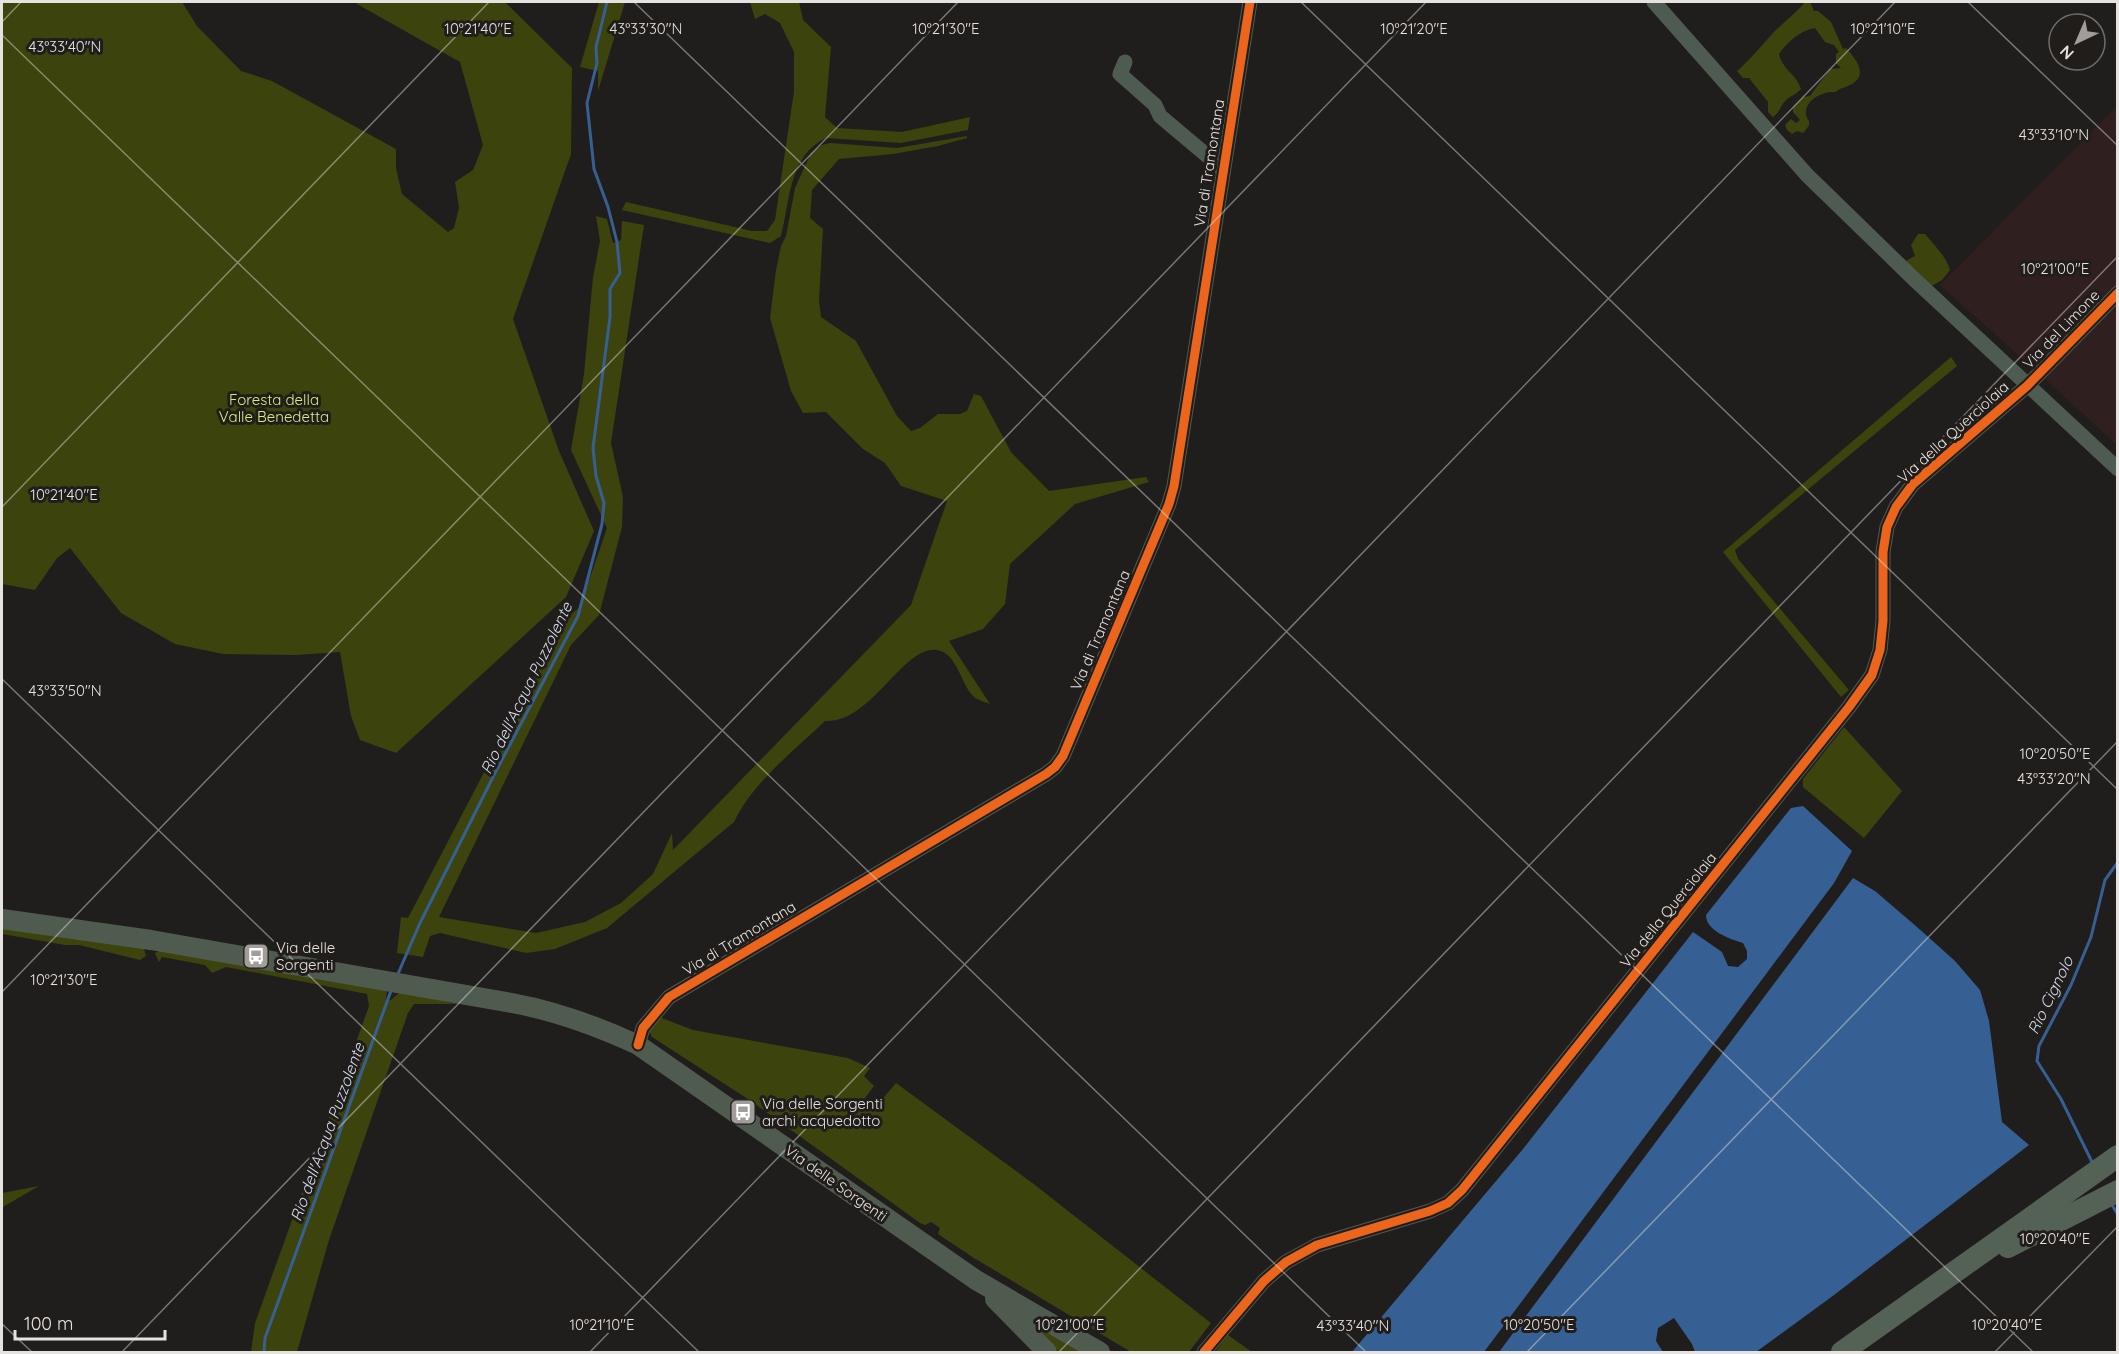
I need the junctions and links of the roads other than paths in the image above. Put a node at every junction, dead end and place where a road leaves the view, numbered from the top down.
1 (1250, 2) edge
2 (1654, 2) edge
3 (1125, 63) dead end
4 (1223, 169) junction
5 (2118, 293) edge
6 (2027, 386) junction
7 (2118, 469) edge
8 (2, 919) edge
9 (638, 1045) junction
10 (2114, 1171) edge
11 (2072, 1202) junction
12 (976, 1280) junction
13 (1047, 1353) edge
14 (1100, 1353) edge
15 (1204, 1353) edge
16 (1842, 1353) edge
17 (1860, 1353) edge

1 - 4 street, Via di Tramontana
2 - 6 street, Via del Limone
3 - 4 street
4 - 9 street, Via di Tramontana
5 - 6 street, Via del Limone
6 - 7 street, Via del Limone
6 - 15 street, Via della Querciolaia
8 - 9 main road, Via delle Sorgenti
9 - 12 main road, Via delle Sorgenti
10 - 11 highway
11 - 16 highway
11 - 17 highway
12 - 13 main road, Via delle Sorgenti
12 - 14 main road, Via delle Sorgenti

